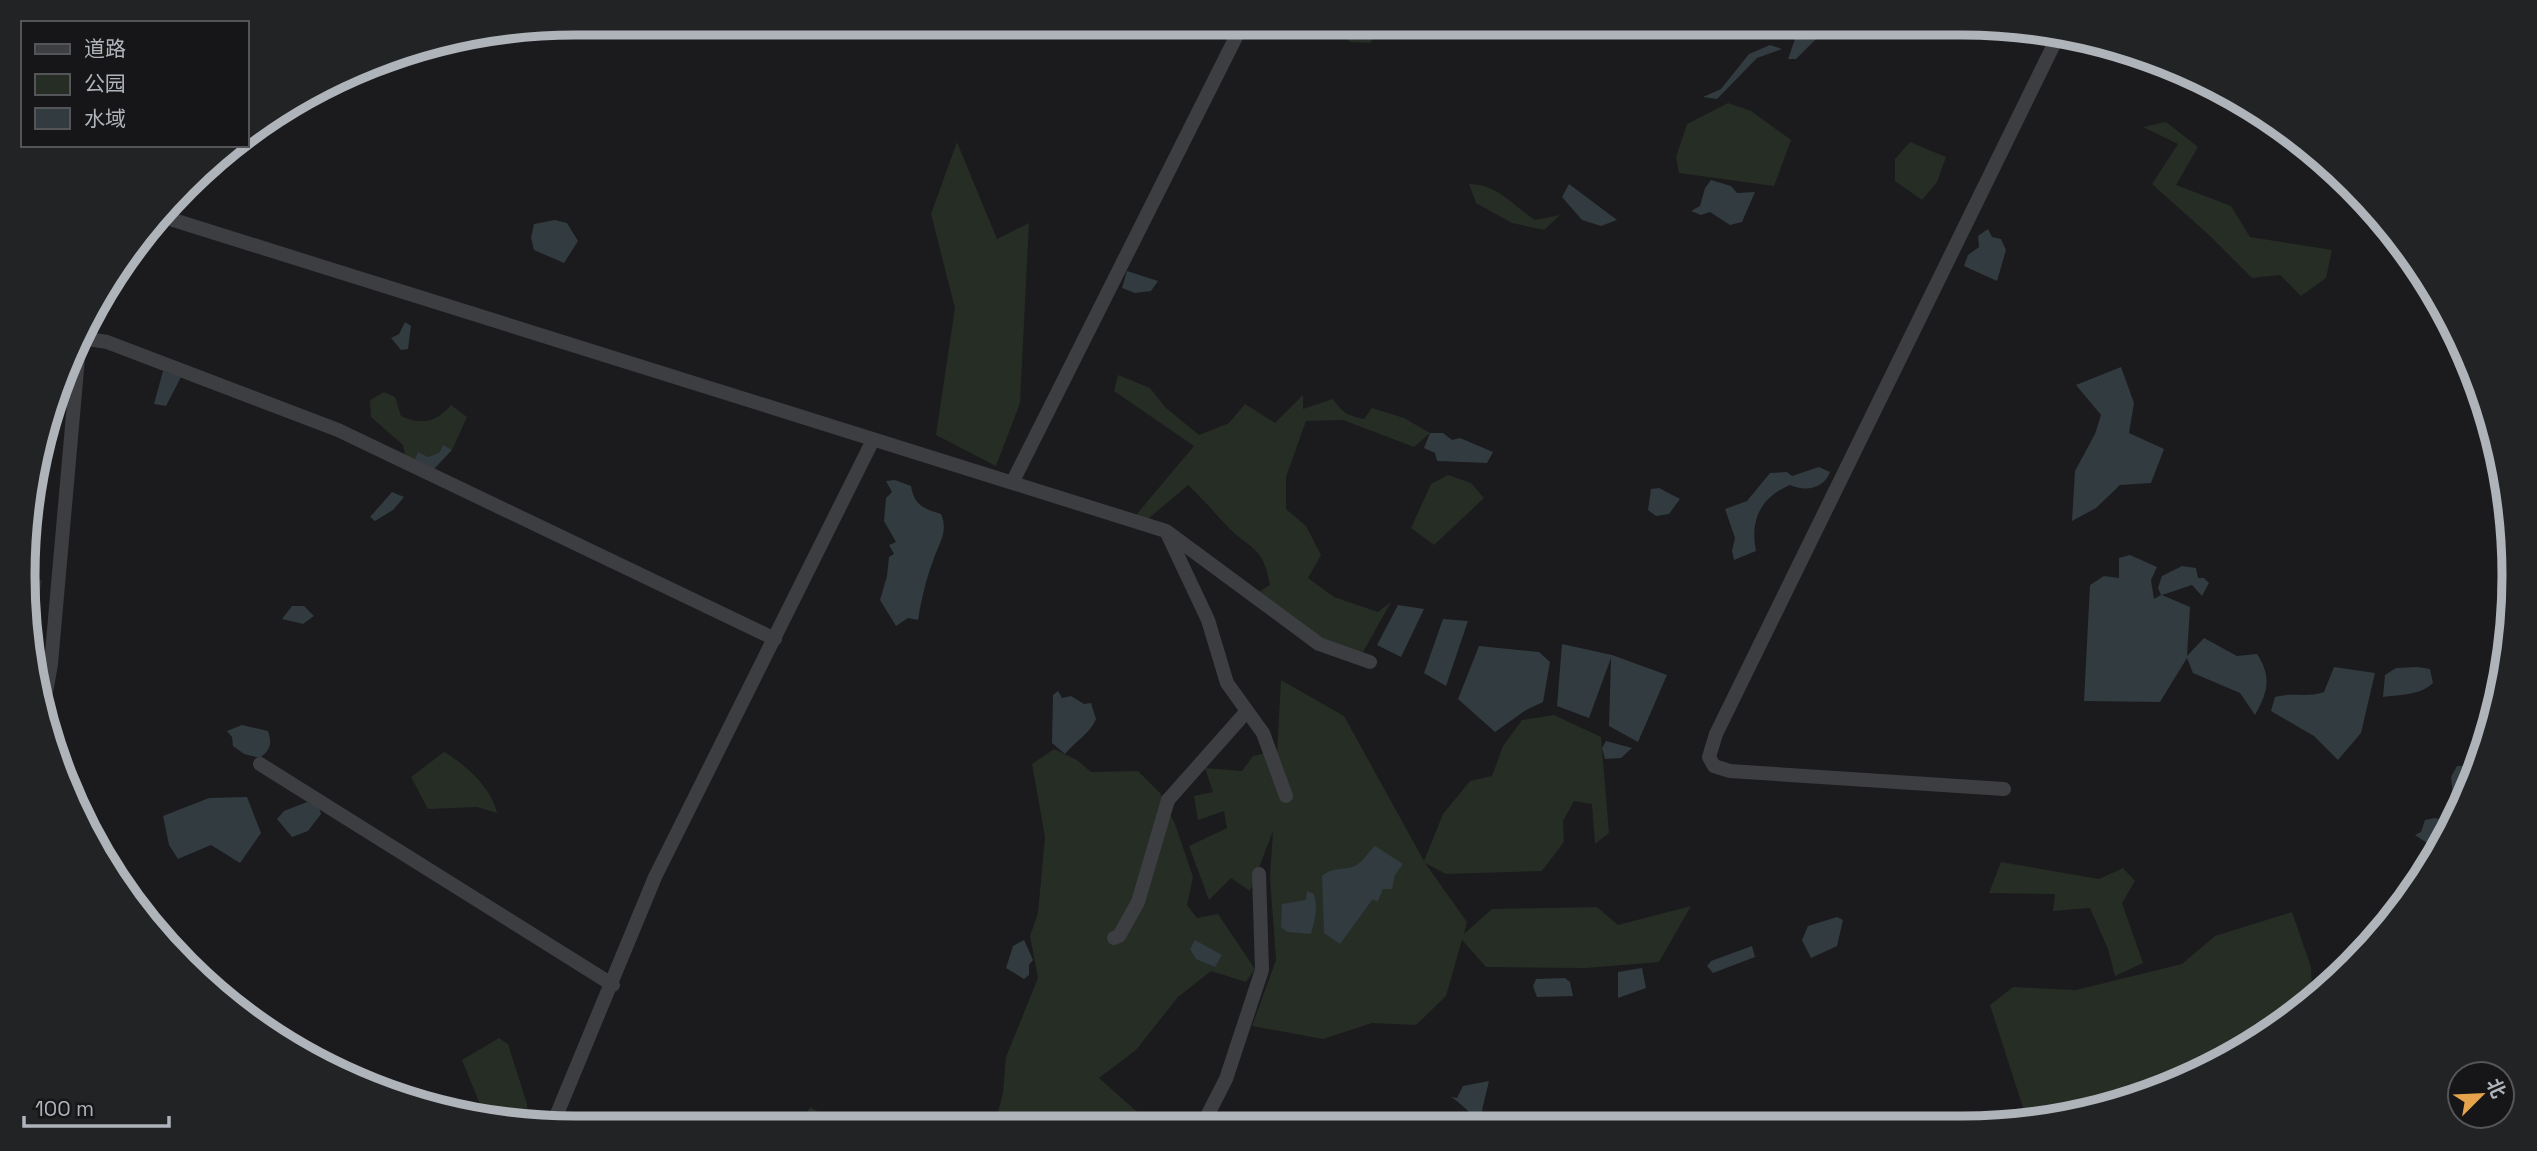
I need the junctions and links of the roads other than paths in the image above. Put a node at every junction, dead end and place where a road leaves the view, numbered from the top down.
1 (1237, 35) edge
2 (2055, 43) edge
3 (169, 219) edge
4 (90, 339) edge
5 (77, 366) edge
6 (873, 440) junction
7 (1013, 481) junction
8 (1166, 531) junction
9 (775, 639) junction
10 (1370, 662) dead end
11 (47, 688) edge
12 (1247, 710) junction
13 (260, 764) dead end
14 (2004, 789) dead end
15 (1286, 796) dead end
16 (1259, 874) dead end
17 (1114, 939) dead end
18 (613, 985) junction
19 (557, 1115) edge
20 (1207, 1116) edge

1 - 7 street
2 - 14 street
3 - 6 street
4 - 9 street
5 - 11 street
6 - 7 street
6 - 9 street
7 - 8 street
8 - 10 street
8 - 12 street
9 - 18 street
12 - 15 street
12 - 17 street
13 - 18 street
16 - 20 street
18 - 19 street

